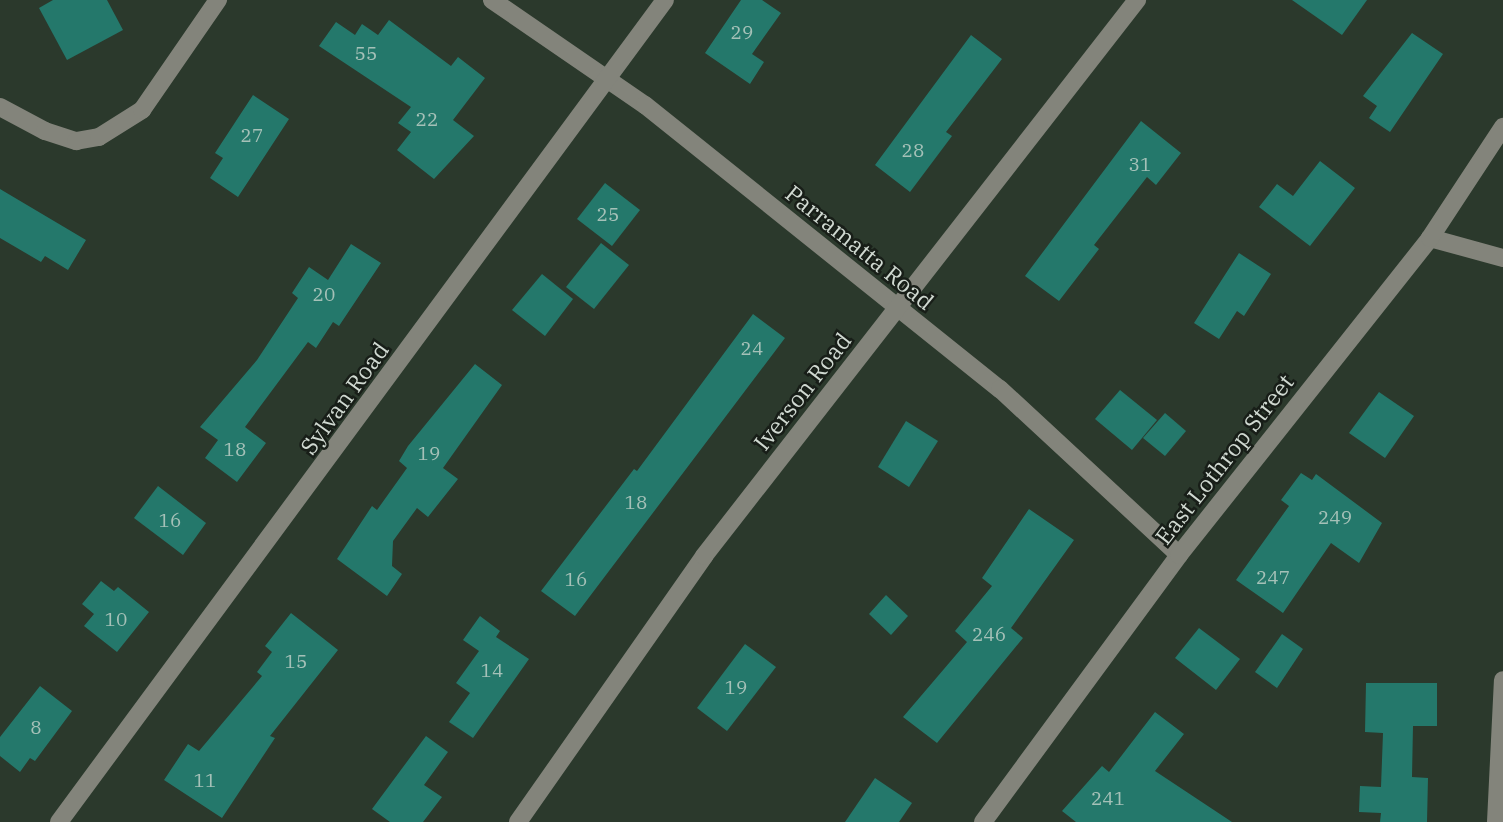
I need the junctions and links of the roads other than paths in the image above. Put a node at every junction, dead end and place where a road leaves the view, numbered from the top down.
1 (218, 0) edge
2 (492, 0) edge
3 (665, 0) edge
4 (1137, 0) edge
5 (607, 79) junction
6 (0, 107) edge
7 (1503, 127) edge
8 (1430, 238) junction
9 (1503, 258) edge
10 (898, 308) junction
11 (1179, 555) junction
12 (1503, 680) edge
13 (59, 822) edge
14 (518, 822) edge
15 (983, 822) edge
16 (1496, 822) edge

1 - 6 street
2 - 5 street, Parramatta Road
3 - 5 street, Sylvan Road
4 - 10 street, Iverson Road
5 - 10 street, Parramatta Road
5 - 13 street, Sylvan Road
7 - 8 street, East Lothrop Street
8 - 9 street
8 - 11 street, East Lothrop Street
10 - 11 street, Parramatta Road
10 - 14 street, Iverson Road
11 - 15 street, East Lothrop Street
12 - 16 street

